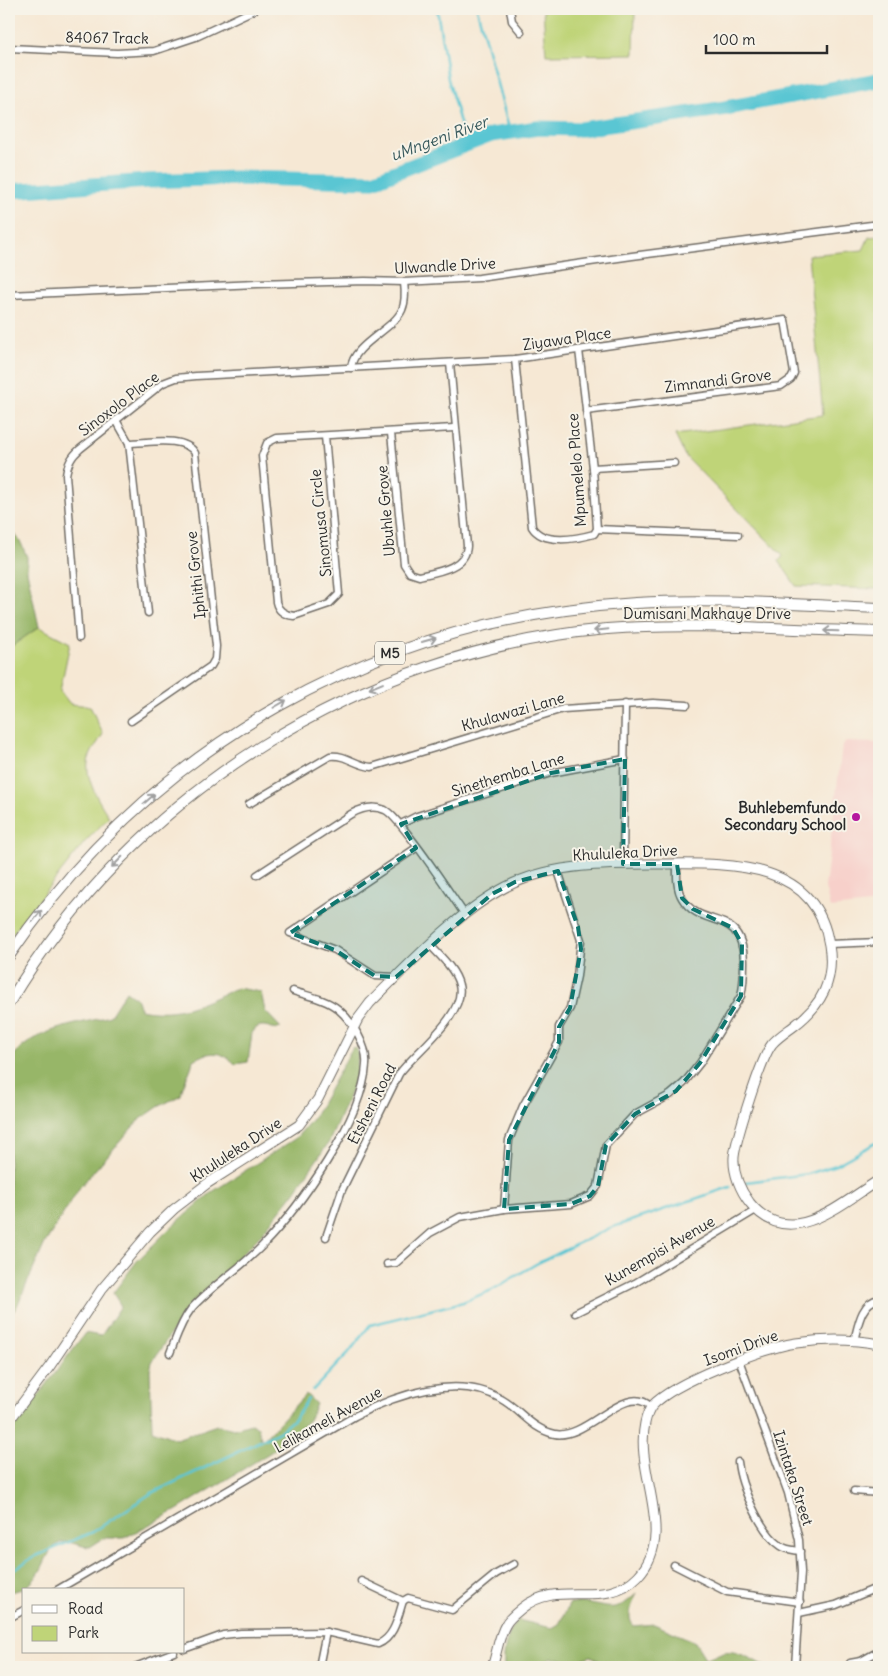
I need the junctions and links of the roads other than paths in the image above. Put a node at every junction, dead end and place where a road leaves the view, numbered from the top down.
1 (256, 9) edge
2 (510, 9) edge
3 (521, 32) dead end
4 (9, 48) edge
5 (879, 224) edge
6 (404, 282) junction
7 (9, 295) edge
8 (785, 320) joint
9 (579, 350) junction
10 (515, 359) junction
11 (450, 363) junction
12 (351, 368) junction
13 (586, 411) junction
14 (116, 420) junction
15 (454, 428) junction
16 (392, 433) junction
17 (325, 436) junction
18 (129, 443) junction
19 (674, 463) dead end
20 (593, 468) junction
21 (597, 529) junction
22 (738, 535) dead end
23 (879, 608) edge
24 (148, 613) dead end
25 (879, 632) edge
26 (79, 638) dead end
27 (625, 704) junction
28 (687, 705) dead end
29 (131, 721) dead end
30 (625, 759) junction
31 (249, 804) dead end
32 (401, 824) junction
33 (416, 848) junction
34 (623, 864) junction
35 (677, 864) junction
36 (558, 871) junction
37 (256, 875) dead end
38 (465, 915) junction
39 (879, 942) edge
40 (829, 944) junction
41 (430, 945) junction
42 (9, 956) edge
43 (396, 977) junction
44 (293, 991) dead end
45 (9, 1003) edge
46 (353, 1027) junction
47 (879, 1180) edge
48 (504, 1208) junction
49 (756, 1210) junction
50 (326, 1237) dead end
51 (387, 1264) dead end
52 (879, 1299) edge
53 (575, 1313) dead end
54 (854, 1341) junction
55 (879, 1344) edge
56 (170, 1353) dead end
57 (738, 1360) junction
58 (651, 1407) junction
59 (9, 1421) edge
60 (738, 1462) dead end
61 (854, 1491) dead end
62 (879, 1493) edge
63 (800, 1551) junction
64 (514, 1564) dead end
65 (674, 1565) dead end
66 (361, 1581) dead end
67 (879, 1587) edge
68 (60, 1588) edge
69 (403, 1600) junction
70 (800, 1602) junction
71 (22, 1611) edge
72 (799, 1613) junction
73 (9, 1618) edge
74 (326, 1632) junction
75 (185, 1649) edge
76 (879, 1651) edge
77 (169, 1654) edge
78 (850, 1663) dead end
79 (135, 1667) edge
80 (319, 1667) edge
81 (492, 1667) edge
82 (795, 1667) edge

1 - 4 street, 84067 Track
2 - 3 street
5 - 6 street, Ulwandle Drive
6 - 7 street, Ulwandle Drive
6 - 12 street
8 - 9 street, Ziyawa Place
8 - 13 street, Zimnandi Grove
9 - 10 street, Ziyawa Place
9 - 13 street, Mpumelelo Place
10 - 11 street, Ziyawa Place
10 - 21 street, Mpumelelo Place
11 - 12 street, Ziyawa Place
11 - 15 street
12 - 14 street, Sinoxolo Place
13 - 20 street, Mpumelelo Place
14 - 18 street
14 - 26 street, Sinoxolo Place
15 - 16 street
15 - 16 street, Ubuhle Grove
16 - 17 street
17 - 17 street, Sinomusa Circle
18 - 24 street
18 - 29 street, Iphithi Grove
19 - 20 street
20 - 21 street, Mpumelelo Place
21 - 22 street
42 -> 23 main road, Dumisani Makhaye Drive / M5
25 -> 45 main road, Dumisani Makhaye Drive / M5
27 - 28 street, Khulawazi Lane
27 - 30 street
27 - 31 street, Khulawazi Lane
30 - 32 street, Sinethemba Lane
30 - 34 street
32 - 33 street
32 - 37 street
33 - 38 street
33 - 43 street
34 - 35 street, Khululeka Drive
34 - 36 street, Khululeka Drive
35 - 40 street, Khululeka Drive
35 - 48 street
36 - 38 street, Khululeka Drive
36 - 48 street
38 - 41 street, Khululeka Drive
39 - 40 street
40 - 49 street, Khululeka Drive
41 - 43 street, Khululeka Drive
41 - 50 street, Etsheni Road
43 - 46 street, Khululeka Drive
44 - 46 street
46 - 56 street
46 - 59 street, Khululeka Drive
47 - 49 street, Khululeka Drive
48 - 51 street
49 - 53 street, Kunempisi Avenue
52 - 54 street
54 - 55 street, Isomi Drive
54 - 57 street, Isomi Drive
57 - 58 street, Isomi Drive
57 - 63 street, Izintaka Street
58 - 68 street, Lelikameli Avenue
58 - 81 street
60 - 63 street
61 - 62 street
63 - 70 street, Izintaka Street
64 - 69 street
65 - 70 street
66 - 69 street
67 - 72 street
69 - 74 street
70 - 72 street, Izintaka Street
71 - 73 street
72 - 82 street, Izintaka Street
74 - 75 street
74 - 80 street
76 - 78 street
77 - 79 street

